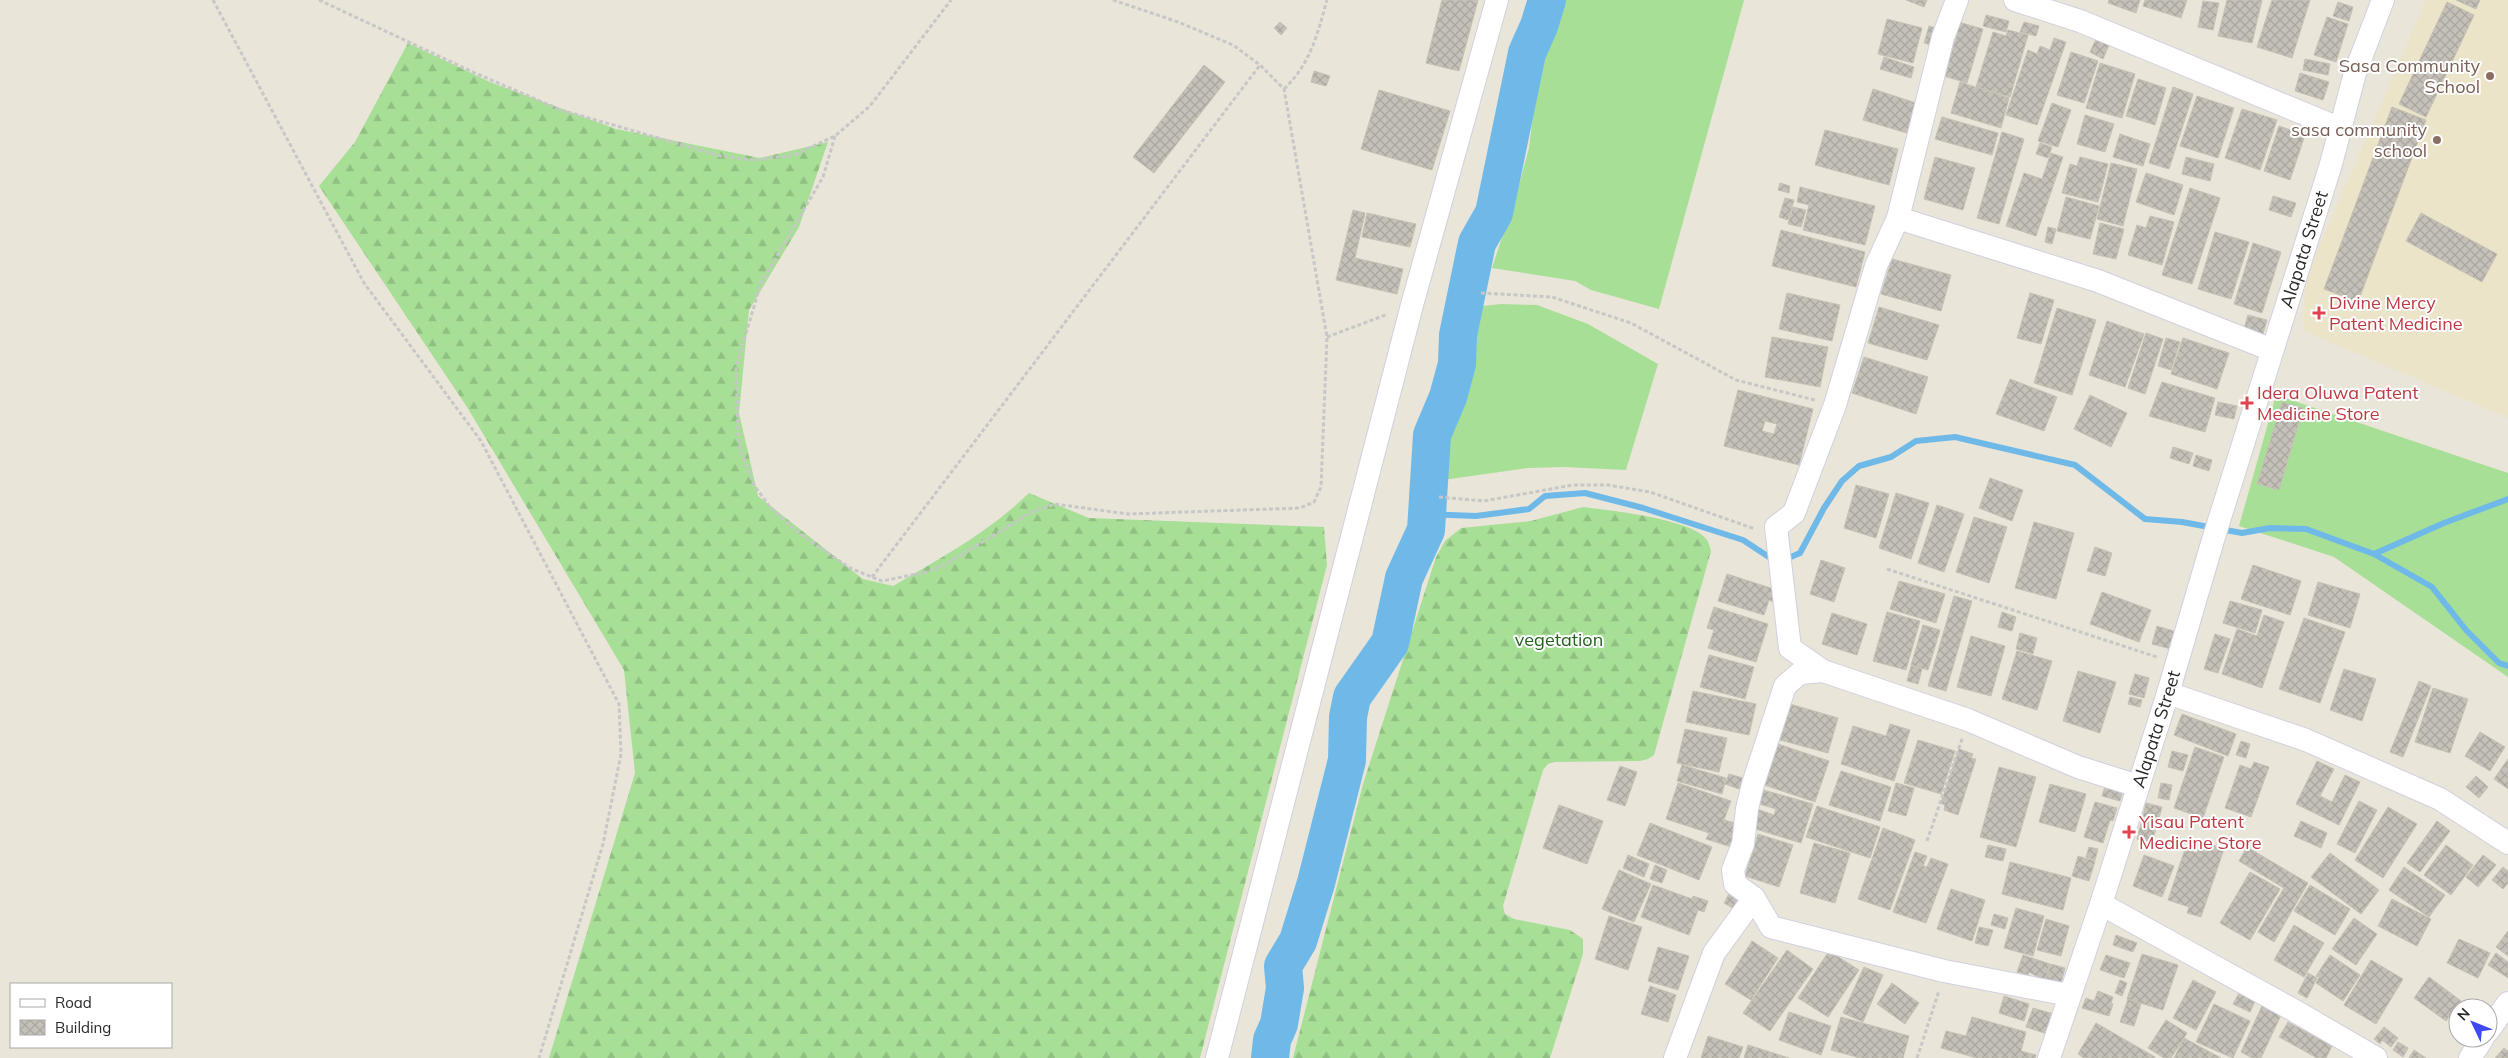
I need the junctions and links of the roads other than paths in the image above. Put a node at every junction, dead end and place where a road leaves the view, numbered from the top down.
1 (1498, 0) edge
2 (1957, 0) edge
3 (2015, 0) edge
4 (2383, 0) edge
5 (2341, 129) junction
6 (1898, 218) junction
7 (2272, 350) junction
8 (1823, 671) junction
9 (2168, 693) junction
10 (2138, 786) junction
11 (2508, 844) edge
12 (1754, 898) junction
13 (2101, 904) junction
14 (2069, 995) junction
15 (2508, 1003) edge
16 (2498, 1018) edge
17 (1217, 1058) edge
18 (1675, 1058) edge
19 (2049, 1058) edge
20 (2376, 1058) edge

1 - 17 street
2 - 6 street
3 - 5 street
4 - 5 street, Alapata Street
5 - 7 street, Alapata Street
6 - 7 street
6 - 8 street
7 - 9 street, Alapata Street
8 - 10 street
8 - 12 street
9 - 10 street, Alapata Street
9 - 11 street
10 - 13 street, Alapata Street
12 - 14 street
12 - 18 street
13 - 14 street, Alapata Street
13 - 20 street
14 - 19 street, Alapata Street
15 - 16 street

